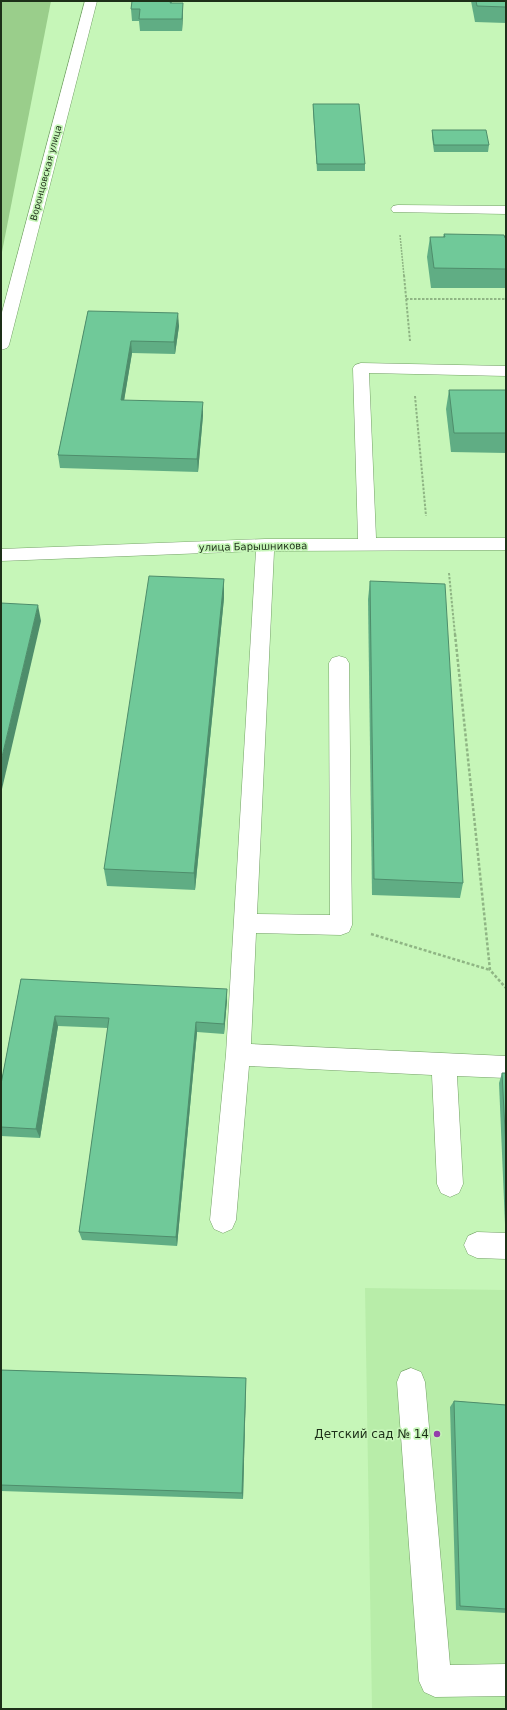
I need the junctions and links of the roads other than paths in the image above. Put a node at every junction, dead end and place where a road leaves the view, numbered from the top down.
1 (91, 1) edge
2 (398, 209) road end
3 (506, 210) edge
4 (1, 346) edge
5 (506, 371) edge
6 (506, 544) edge
7 (265, 545) junction
8 (367, 545) junction
9 (1, 554) edge
10 (339, 663) dead end
11 (245, 923) junction
12 (238, 1054) junction
13 (444, 1064) junction
14 (506, 1067) edge
15 (450, 1184) dead end
16 (223, 1220) dead end
17 (477, 1246) dead end
18 (506, 1246) edge
19 (411, 1382) dead end
20 (506, 1680) edge

1 - 4 street, Воронцовская улица
2 - 3 street
5 - 8 street
6 - 8 street, улица Барышникова
7 - 8 street, улица Барышникова
7 - 9 street, улица Барышникова
7 - 11 street
10 - 11 street
11 - 12 street
12 - 13 street
12 - 16 street
13 - 14 street
13 - 15 street
17 - 18 street
19 - 20 street

